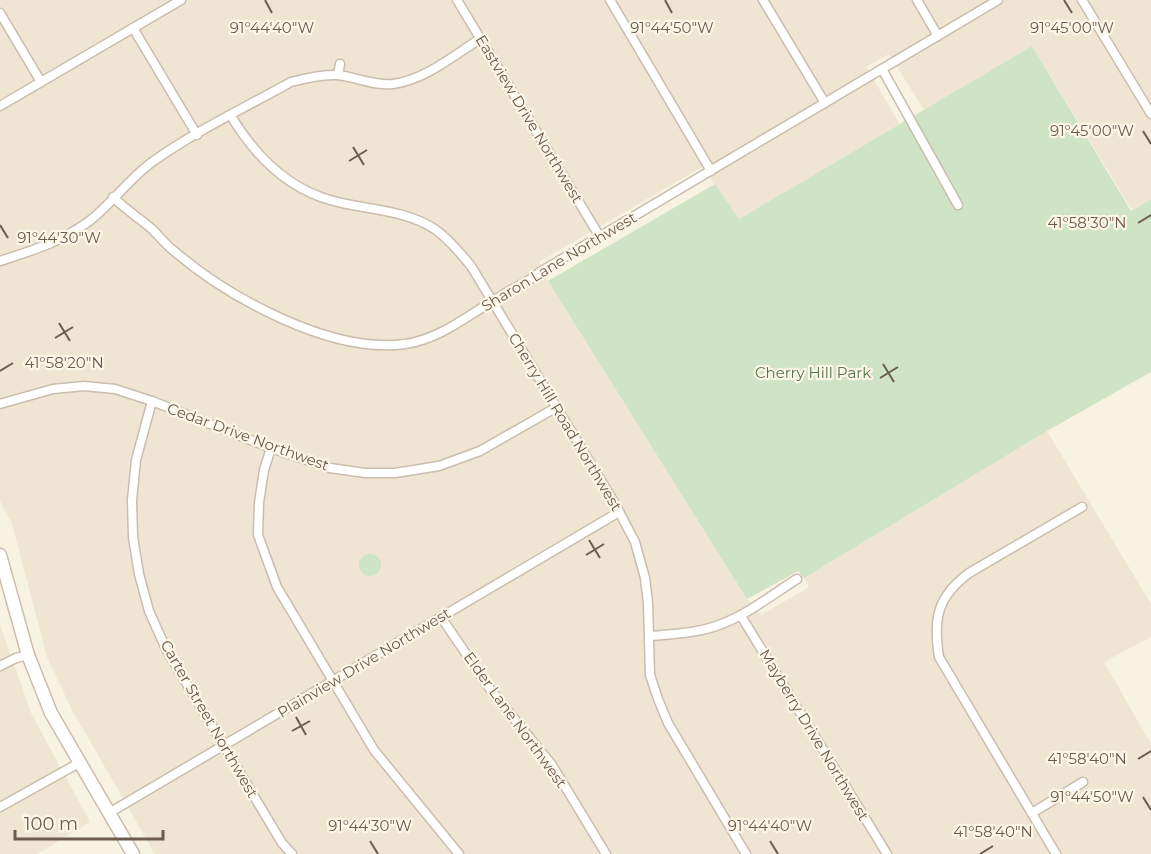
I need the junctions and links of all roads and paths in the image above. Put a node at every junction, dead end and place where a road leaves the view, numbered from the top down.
1 (181, 0) edge
2 (457, 0) edge
3 (610, 0) edge
4 (763, 0) edge
5 (917, 0) edge
6 (998, 0) edge
7 (1082, 0) edge
8 (0, 13) edge
9 (133, 28) junction
10 (938, 36) junction
11 (480, 39) junction
12 (340, 64) dead end
13 (882, 69) junction
14 (338, 75) junction
15 (41, 82) junction
16 (825, 103) junction
17 (0, 106) edge
18 (1151, 114) edge
19 (231, 116) junction
20 (197, 135) junction
21 (711, 171) junction
22 (113, 197) junction
23 (958, 205) dead end
24 (600, 237) junction
25 (0, 261) edge
26 (493, 302) junction
27 (152, 401) junction
28 (0, 404) edge
29 (557, 407) junction
30 (271, 448) junction
31 (1082, 507) dead end
32 (620, 512) junction
33 (0, 555) edge
34 (797, 579) dead end
35 (741, 616) junction
36 (441, 617) junction
37 (650, 636) junction
38 (28, 656) junction
39 (0, 666) edge
40 (332, 682) junction
41 (223, 746) junction
42 (79, 763) junction
43 (1083, 782) dead end
44 (0, 807) edge
45 (109, 813) junction
46 (1032, 813) junction
47 (133, 854) edge
48 (292, 854) edge
49 (459, 854) edge
50 (606, 854) edge
51 (746, 854) edge
52 (887, 854) edge
53 (1056, 854) edge

1 - 9 street
2 - 11 street, Eastview Drive Northwest
3 - 21 street
4 - 16 street
5 - 10 street
6 - 10 street, Sharon Lane Northwest
7 - 18 street
8 - 15 street
9 - 15 street
9 - 20 street
10 - 13 street, Sharon Lane Northwest
11 - 14 street
11 - 24 street, Eastview Drive Northwest
12 - 14 street
13 - 16 street, Sharon Lane Northwest
13 - 23 street
14 - 19 street
15 - 17 street
16 - 21 street, Sharon Lane Northwest
19 - 20 street
19 - 26 street, Cherry Hill Road Northwest
20 - 22 street
21 - 24 street, Sharon Lane Northwest
22 - 25 street
22 - 26 street, Sharon Lane Northwest
24 - 26 street, Sharon Lane Northwest
26 - 29 street, Cherry Hill Road Northwest
27 - 28 street, Cedar Drive Northwest
27 - 30 street, Cedar Drive Northwest
27 - 41 street, Carter Street Northwest
29 - 30 street, Cedar Drive Northwest
29 - 32 street, Cherry Hill Road Northwest
30 - 40 street
31 - 46 street
32 - 36 street, Plainview Drive Northwest
32 - 37 street, Cherry Hill Road Northwest
33 - 38 street
34 - 35 street
35 - 37 street
35 - 52 street, Mayberry Drive Northwest
36 - 40 street, Plainview Drive Northwest
36 - 50 street, Elder Lane Northwest
37 - 51 street, Cherry Hill Road Northwest
38 - 39 street
38 - 42 street
40 - 41 street, Plainview Drive Northwest
40 - 49 street
41 - 45 street, Plainview Drive Northwest
41 - 48 street, Carter Street Northwest
42 - 44 street
42 - 45 street
43 - 46 street
45 - 47 street
46 - 53 street

